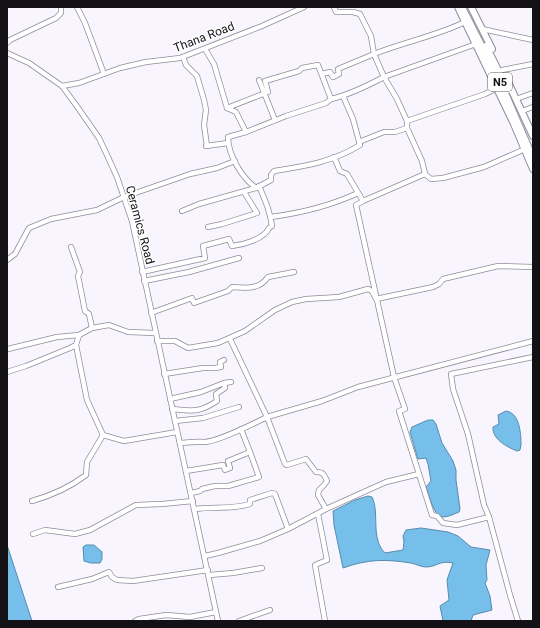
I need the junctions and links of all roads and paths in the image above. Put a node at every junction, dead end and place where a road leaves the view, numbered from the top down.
1 (61, 7) edge
2 (77, 7) edge
3 (304, 7) edge
4 (334, 7) edge
5 (458, 7) edge
6 (462, 7) edge
7 (472, 7) edge
8 (465, 22) junction
9 (482, 29) junction
10 (533, 40) edge
11 (7, 43) edge
12 (476, 44) junction
13 (205, 49) junction
14 (7, 53) edge
15 (374, 54) junction
16 (183, 57) junction
17 (533, 64) edge
18 (502, 70) junction
19 (104, 74) junction
20 (322, 74) junction
21 (384, 77) junction
22 (259, 80) dead end
23 (62, 86) junction
24 (497, 88) junction
25 (265, 93) junction
26 (533, 93) edge
27 (343, 96) junction
28 (331, 99) junction
29 (516, 99) junction
30 (533, 107) edge
31 (227, 108) junction
32 (522, 111) junction
33 (275, 120) dead end
34 (406, 121) junction
35 (407, 128) junction
36 (246, 132) junction
37 (533, 136) edge
38 (359, 142) junction
39 (228, 143) junction
40 (533, 148) edge
41 (525, 149) junction
42 (334, 157) junction
43 (533, 158) edge
44 (235, 161) junction
45 (533, 170) edge
46 (425, 174) junction
47 (257, 187) junction
48 (244, 192) junction
49 (358, 193) junction
50 (124, 197) junction
51 (362, 201) junction
52 (182, 211) dead end
53 (270, 217) junction
54 (208, 227) dead end
55 (71, 247) dead end
56 (239, 258) dead end
57 (7, 260) edge
58 (533, 266) edge
59 (142, 272) junction
60 (294, 272) dead end
61 (144, 281) junction
62 (376, 300) junction
63 (151, 313) junction
64 (92, 328) junction
65 (155, 333) junction
66 (79, 335) junction
67 (230, 339) junction
68 (157, 340) junction
69 (533, 341) edge
70 (7, 343) edge
71 (76, 345) junction
72 (8, 349) edge
73 (533, 357) edge
74 (224, 360) dead end
75 (448, 364) junction
76 (7, 372) edge
77 (164, 374) junction
78 (451, 374) junction
79 (394, 377) junction
80 (231, 382) dead end
81 (224, 383) junction
82 (170, 400) junction
83 (239, 407) dead end
84 (172, 409) junction
85 (267, 417) junction
86 (175, 421) junction
87 (241, 429) junction
88 (177, 432) junction
89 (103, 435) junction
90 (180, 443) junction
91 (250, 452) junction
92 (186, 471) junction
93 (419, 474) junction
94 (191, 493) junction
95 (32, 501) dead end
96 (193, 501) junction
97 (195, 509) junction
98 (326, 509) junction
99 (318, 514) junction
100 (489, 517) junction
101 (288, 529) junction
102 (33, 534) dead end
103 (205, 556) junction
104 (262, 568) dead end
105 (208, 570) junction
106 (209, 575) junction
107 (58, 587) dead end
108 (270, 610) dead end
109 (216, 612) junction
110 (135, 621) edge
111 (218, 621) edge
112 (239, 621) edge
113 (325, 621) edge
114 (518, 621) edge

1 - 11 street
2 - 19 street
3 - 13 street, Thana Road
4 - 15 street
5 - 8 highway
6 - 43 highway, N5
7 - 9 highway
7 - 40 highway, N5
8 - 12 highway
8 - 15 street
9 - 10 street
9 - 18 highway
12 - 21 street
12 - 24 highway
13 - 16 street, Thana Road
13 - 31 street
14 - 23 street, Ceramics Road
15 - 20 street
15 - 21 street
16 - 19 street, Thana Road
16 - 39 street
17 - 18 street
18 - 29 highway
19 - 23 street, Thana Road
20 - 25 street
20 - 28 street
21 - 27 street
21 - 34 street
22 - 25 street
23 - 50 street, Ceramics Road
24 - 34 street
24 - 41 highway
25 - 31 street
25 - 33 street
26 - 29 street
27 - 28 street
27 - 38 street
28 - 36 street
29 - 32 highway
30 - 32 street
31 - 36 street
32 - 37 highway
34 - 35 street
35 - 38 street
35 - 46 street
36 - 39 street
38 - 42 street
39 - 44 street
41 - 45 highway
41 - 46 street
42 - 47 street
42 - 49 street
44 - 47 street
44 - 50 street
46 - 51 street
47 - 48 street
47 - 53 street
48 - 52 street
48 - 54 street
49 - 51 street
49 - 53 street
50 - 57 street
50 - 59 street, Ceramics Road
51 - 62 street
53 - 59 street
55 - 64 street
56 - 61 street
58 - 62 street
59 - 61 street, Ceramics Road
60 - 63 street
61 - 63 street, Ceramics Road
62 - 67 street
62 - 79 street
63 - 65 street, Ceramics Road
64 - 65 street
64 - 66 street
65 - 68 street, Ceramics Road
66 - 71 street
66 - 72 street
67 - 68 street
67 - 85 street
68 - 77 street, Ceramics Road
69 - 75 street
70 - 72 street
71 - 76 street
71 - 89 street
73 - 78 street
74 - 77 street
75 - 78 street
75 - 79 street
77 - 82 street, Ceramics Road
78 - 100 street
79 - 85 street
79 - 93 street
80 - 81 street
81 - 82 street
81 - 84 street
82 - 84 street, Ceramics Road
83 - 86 street
84 - 86 street, Ceramics Road
85 - 87 street
85 - 98 street
86 - 88 street, Ceramics Road
87 - 90 street
87 - 91 street
88 - 89 street
88 - 90 street, Ceramics Road
89 - 95 street
90 - 92 street, Ceramics Road
91 - 92 street
91 - 94 street
92 - 94 street, Ceramics Road
93 - 98 street
93 - 100 street
94 - 96 street, Ceramics Road
96 - 97 street, Ceramics Road
96 - 102 street
97 - 101 street
97 - 103 street, Ceramics Road
98 - 99 street
99 - 101 street
99 - 113 street
100 - 114 street
101 - 103 street
103 - 105 street, Ceramics Road
104 - 106 street
105 - 106 street, Ceramics Road
105 - 107 street
106 - 109 street, Ceramics Road
108 - 112 street
109 - 110 street
109 - 111 street, Ceramics Road

